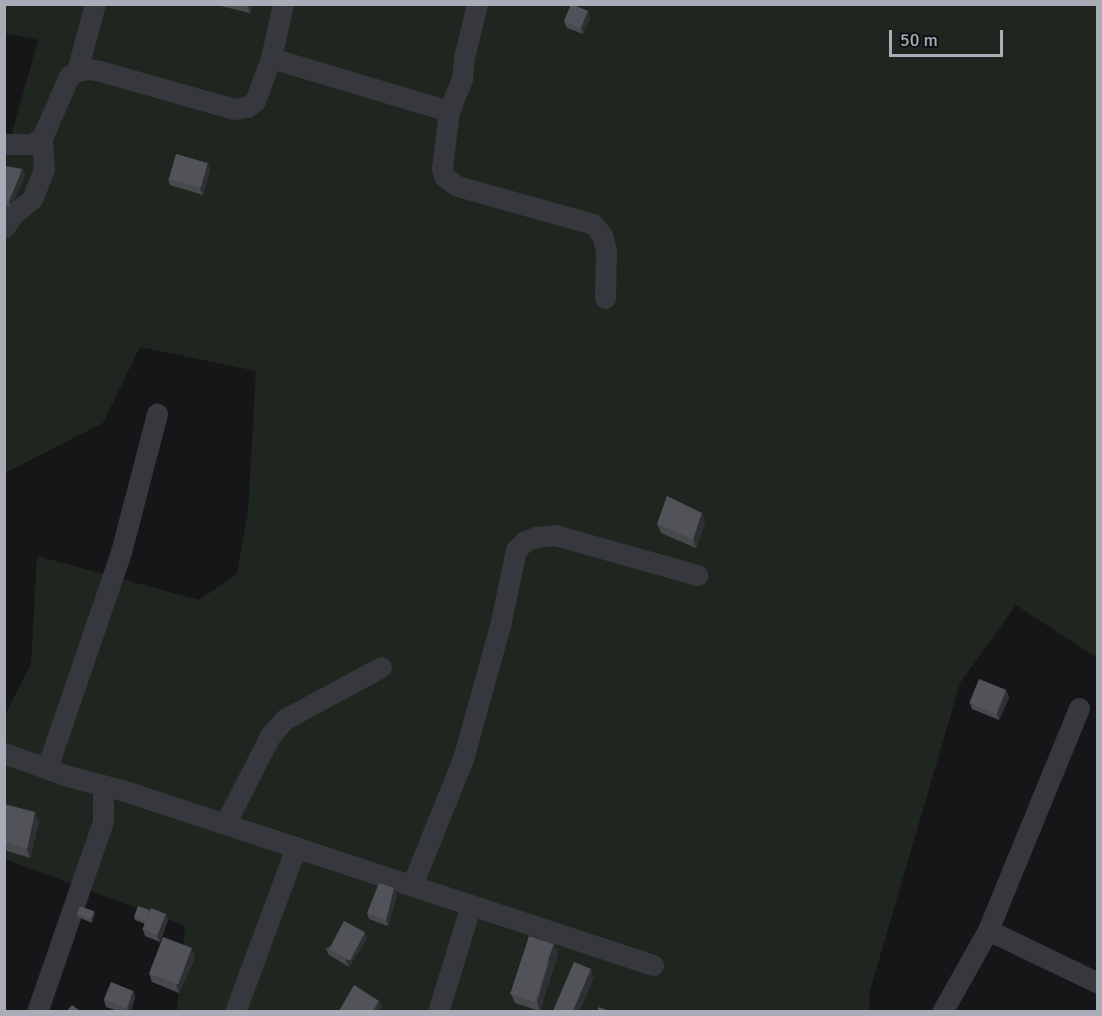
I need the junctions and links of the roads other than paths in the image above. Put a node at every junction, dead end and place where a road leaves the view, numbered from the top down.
1 (95, 4) edge
2 (283, 4) edge
3 (477, 4) edge
4 (271, 58) junction
5 (77, 71) junction
6 (449, 111) junction
7 (42, 138) junction
8 (4, 144) edge
9 (4, 228) edge
10 (605, 298) dead end
11 (157, 414) dead end
12 (697, 575) dead end
13 (381, 667) dead end
14 (1079, 708) dead end
15 (4, 753) edge
16 (47, 768) junction
17 (103, 786) junction
18 (225, 824) junction
19 (296, 847) junction
20 (412, 885) junction
21 (471, 905) junction
22 (988, 930) junction
23 (653, 965) dead end
24 (1098, 983) edge
25 (38, 1011) edge
26 (236, 1011) edge
27 (438, 1011) edge
28 (942, 1011) edge

1 - 5 street
2 - 4 street
3 - 6 street
4 - 5 street
4 - 6 street
5 - 7 street
6 - 10 street
7 - 8 street
7 - 9 street
11 - 16 street
12 - 20 street
13 - 18 street
14 - 22 street
15 - 16 street
16 - 17 street
17 - 18 street
17 - 25 street
18 - 19 street
19 - 20 street
19 - 26 street
20 - 21 street
21 - 23 street
21 - 27 street
22 - 24 street
22 - 28 street

